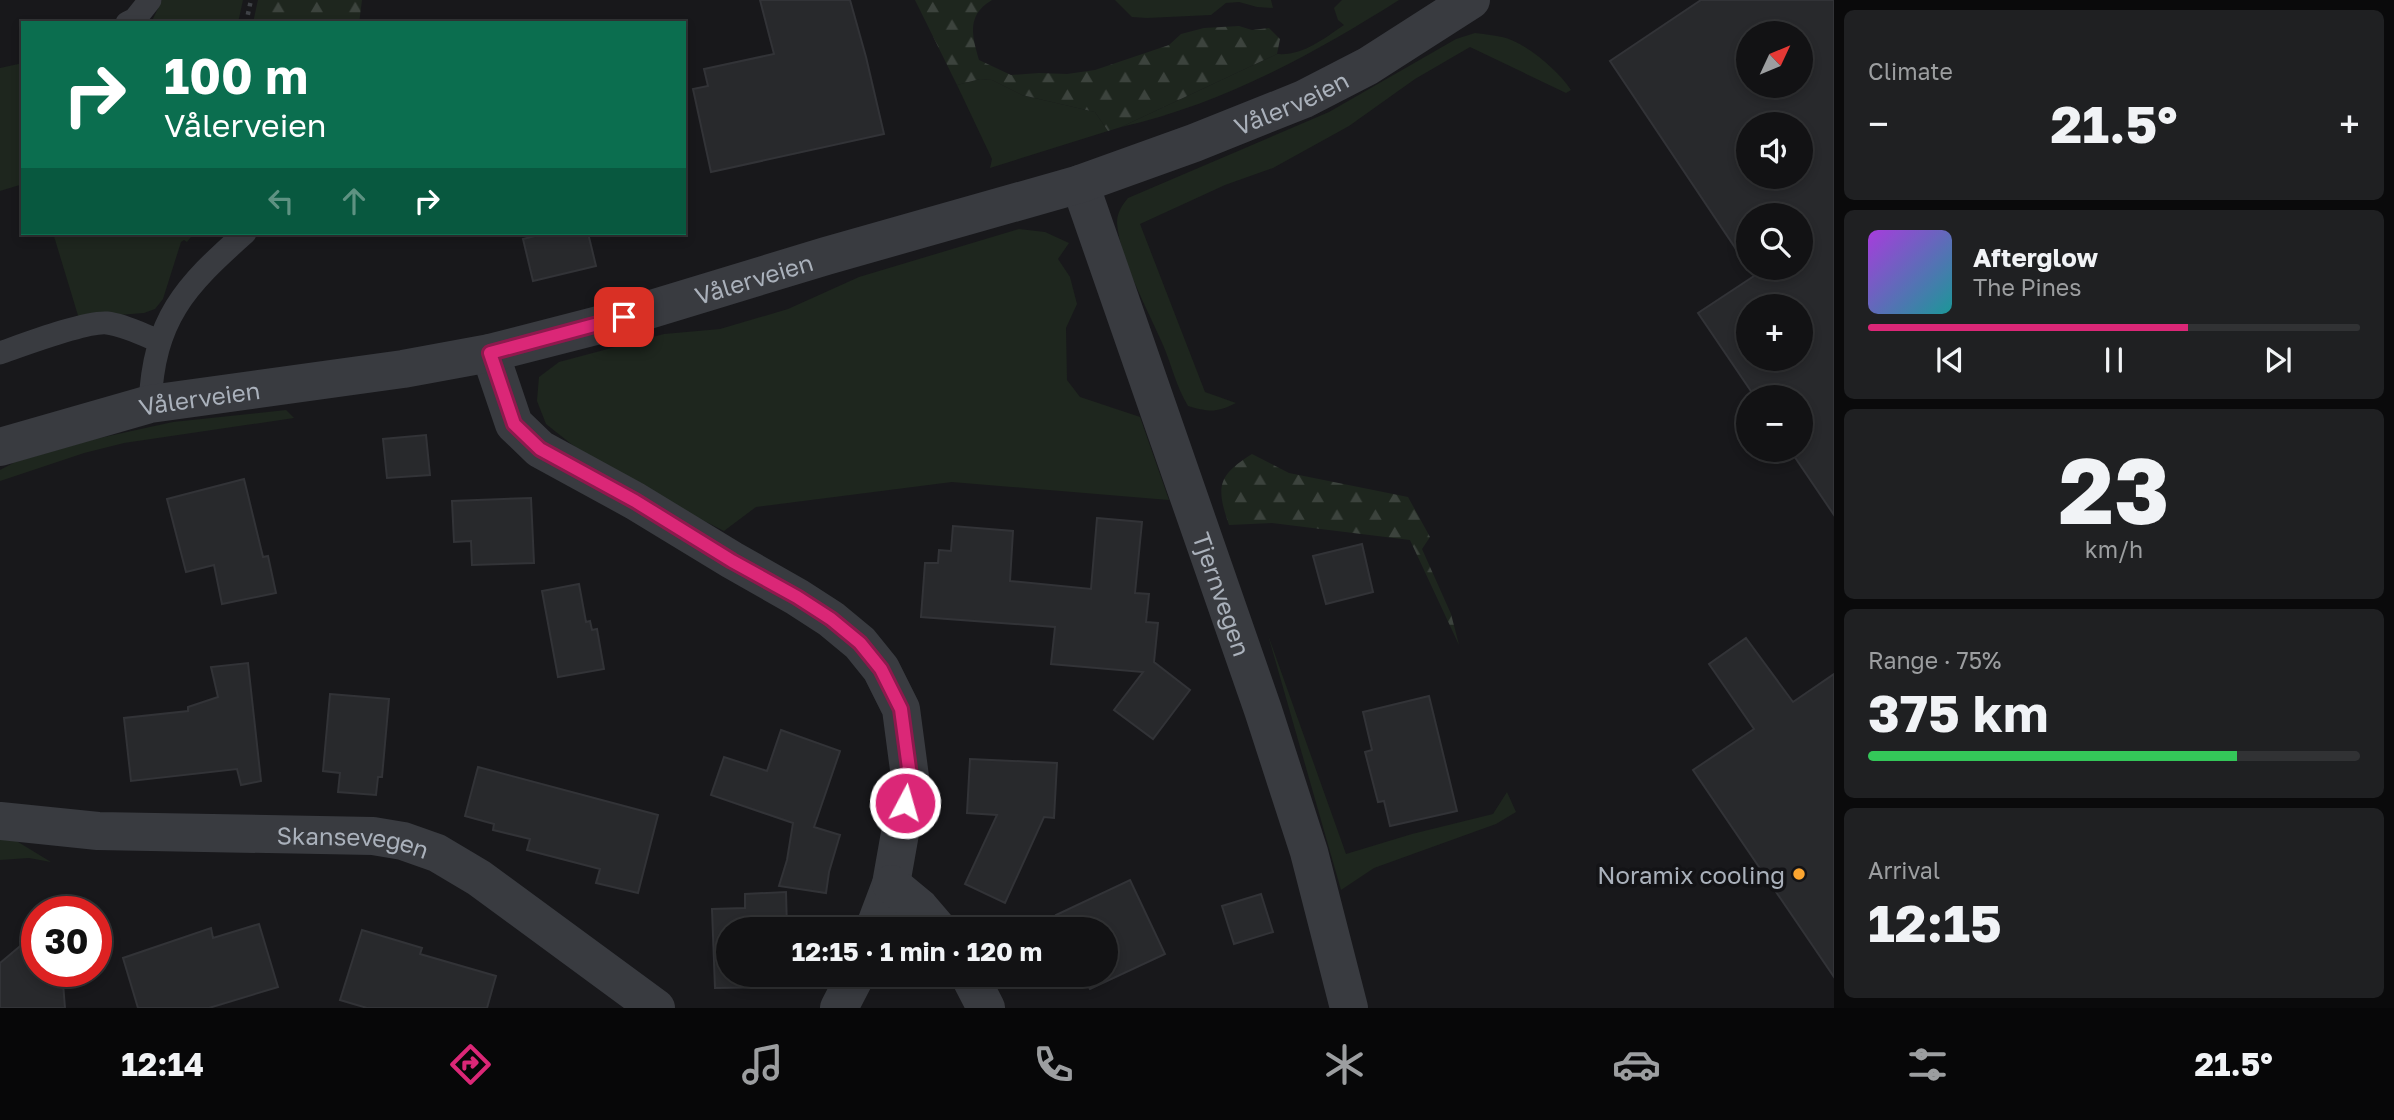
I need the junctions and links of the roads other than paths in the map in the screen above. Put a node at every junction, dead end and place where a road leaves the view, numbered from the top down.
1 (150, 0) edge
2 (1471, 0) edge
3 (131, 21) edge
4 (1080, 184) junction
5 (242, 235) edge
6 (159, 341) junction
7 (0, 353) edge
8 (490, 353) junction
9 (150, 404) junction
10 (0, 447) edge
11 (0, 821) edge
12 (891, 884) junction
13 (879, 917) edge
14 (928, 917) edge
15 (850, 987) edge
16 (976, 987) edge
17 (656, 1008) edge
18 (839, 1008) edge
19 (986, 1008) edge
20 (1349, 1008) edge

1 - 3 lane
2 - 4 street, Vålerveien
4 - 8 street, Vålerveien
4 - 20 street, Tjernvegen
5 - 6 lane
6 - 7 lane
6 - 9 lane
8 - 9 street, Vålerveien
8 - 12 street
9 - 10 street, Vålerveien
11 - 17 street, Skansevegen
12 - 13 street
12 - 14 street
15 - 18 street
16 - 19 street

